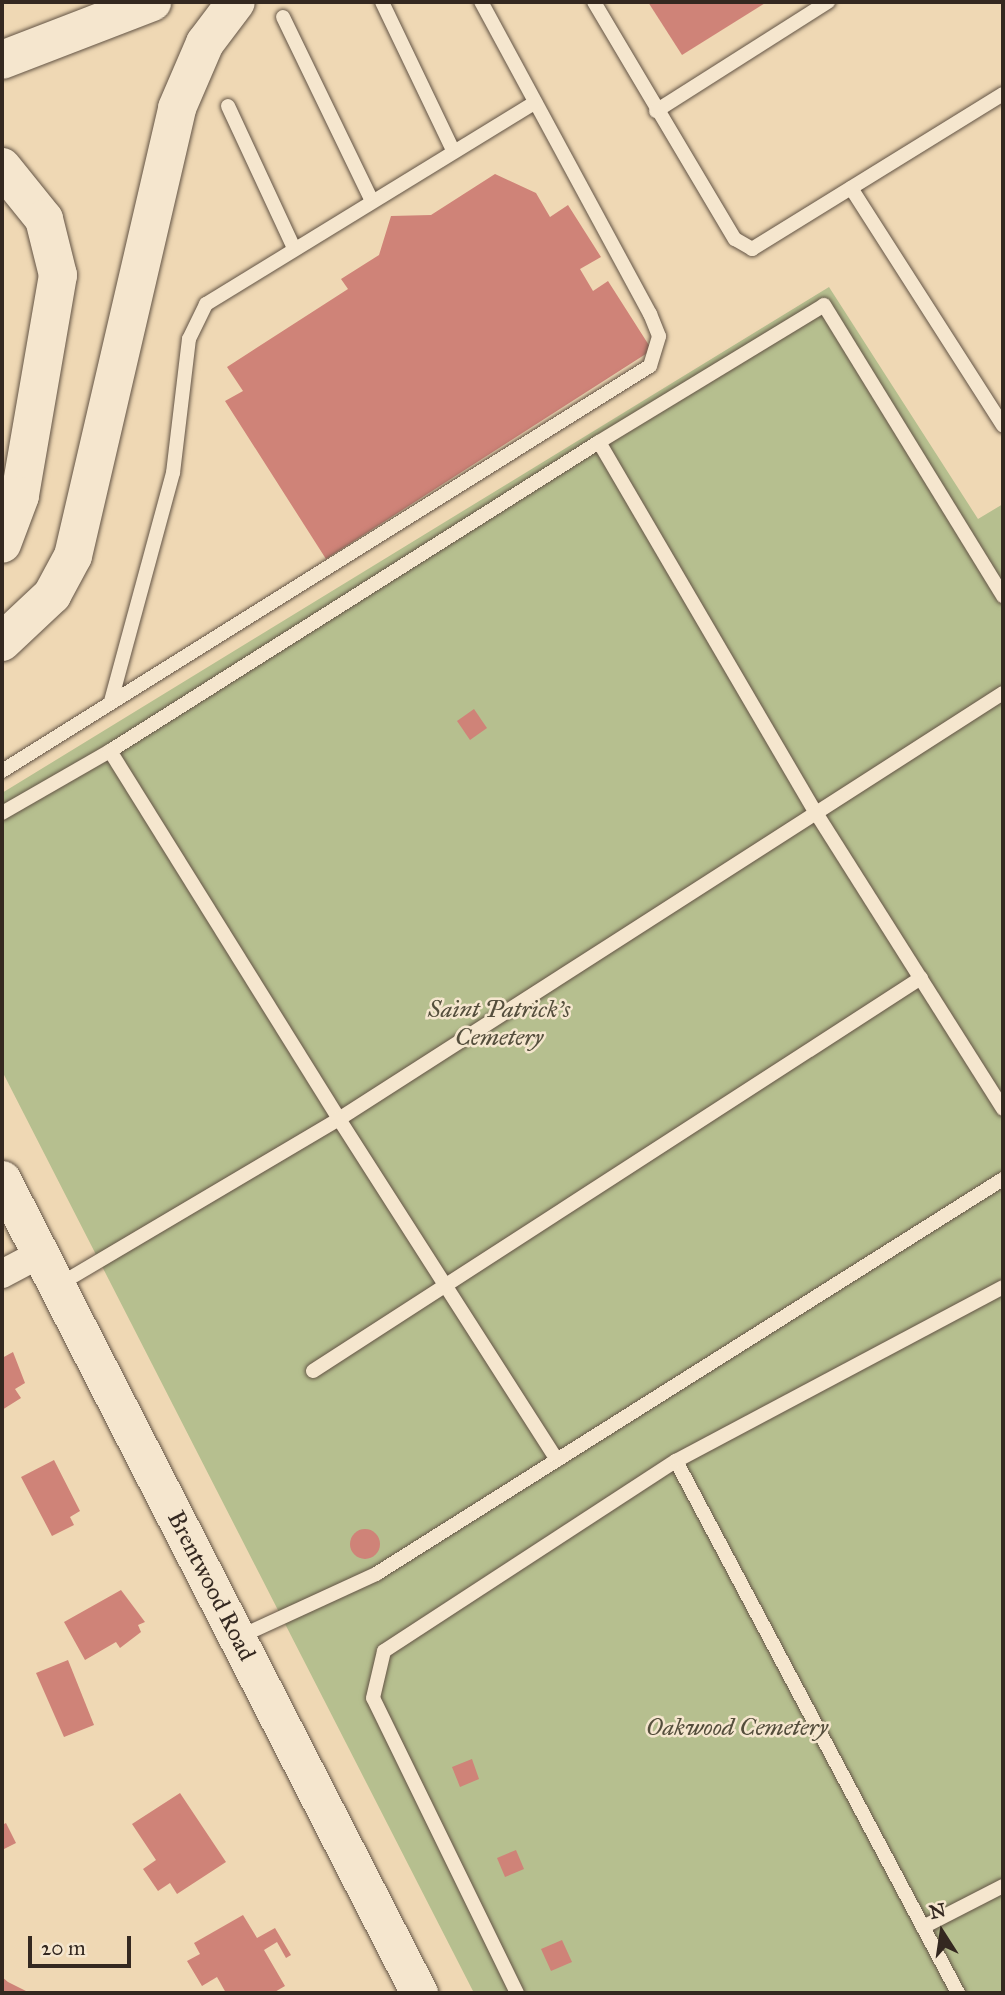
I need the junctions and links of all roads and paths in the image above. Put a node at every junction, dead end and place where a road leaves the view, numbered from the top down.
1 (152, 2) edge
2 (236, 2) edge
3 (382, 2) edge
4 (481, 2) edge
5 (594, 2) edge
6 (828, 2) edge
7 (283, 18) dead end
8 (2, 60) edge
9 (1003, 94) edge
10 (535, 102) junction
11 (228, 106) dead end
12 (656, 111) junction
13 (454, 152) junction
14 (2, 167) edge
15 (851, 187) junction
16 (372, 201) junction
17 (294, 248) junction
18 (1003, 426) edge
19 (599, 442) junction
20 (2, 544) edge
21 (1003, 596) edge
22 (2, 642) edge
23 (1003, 693) edge
24 (111, 701) junction
25 (110, 751) junction
26 (2, 771) edge
27 (2, 813) edge
28 (816, 813) junction
29 (920, 978) junction
30 (1003, 1109) edge
31 (339, 1119) junction
32 (2, 1179) edge
33 (1003, 1179) edge
34 (40, 1254) junction
35 (2, 1274) edge
36 (445, 1285) junction
37 (57, 1286) junction
38 (1001, 1293) edge
39 (313, 1371) dead end
40 (556, 1460) junction
41 (676, 1461) junction
42 (237, 1638) junction
43 (1003, 1886) edge
44 (923, 1927) junction
45 (419, 1993) edge
46 (517, 1993) edge
47 (958, 1993) edge

1 - 8 main road
2 - 22 main road
3 - 13 lane
4 - 10 lane
5 - 12 lane
6 - 12 lane
7 - 16 lane
9 - 15 lane
10 - 13 lane
10 - 24 lane
11 - 17 lane
12 - 15 lane
13 - 16 lane
14 - 20 main road
15 - 18 lane
16 - 17 lane
17 - 24 lane
19 - 21 lane
19 - 25 lane
19 - 28 lane
23 - 28 lane
24 - 26 lane
25 - 27 lane
25 - 31 lane
28 - 29 lane
28 - 31 lane
29 - 30 lane
29 - 36 lane
31 - 36 lane
31 - 37 lane
32 - 34 street, Brentwood Road
33 - 40 lane
34 - 35 street
34 - 37 street, Brentwood Road
36 - 39 lane
36 - 40 lane
37 - 42 street, Brentwood Road
38 - 41 lane
40 - 42 lane
41 - 44 lane
41 - 46 lane
42 - 45 street, Brentwood Road
43 - 44 lane
44 - 47 lane

